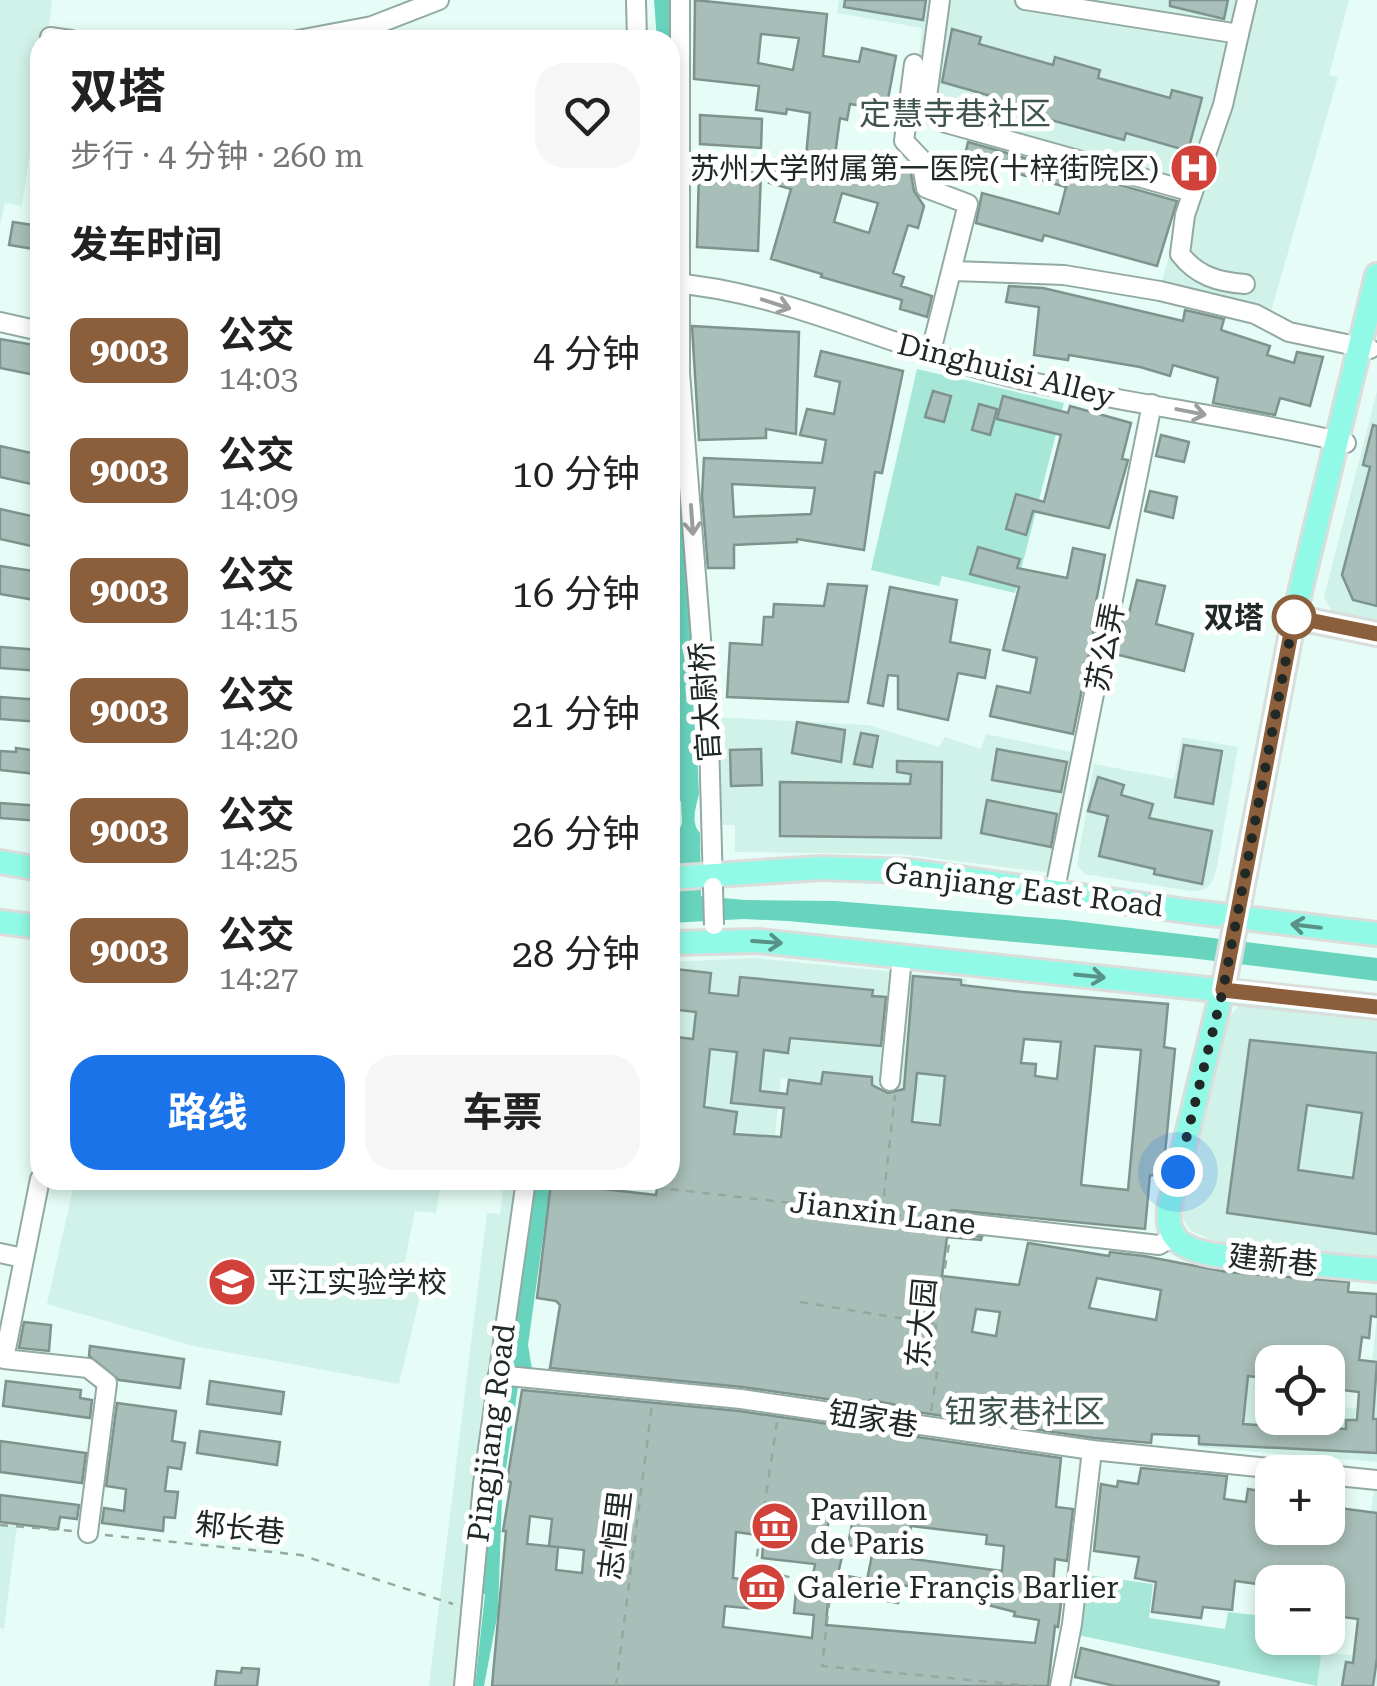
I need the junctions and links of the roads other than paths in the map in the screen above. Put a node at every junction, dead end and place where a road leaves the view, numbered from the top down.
1 (439, 0) edge
2 (636, 0) edge
3 (680, 0) edge
4 (940, 0) edge
5 (1025, 0) edge
6 (1247, 0) edge
7 (351, 30) edge
8 (637, 30) edge
9 (679, 30) edge
10 (1239, 34) junction
11 (914, 64) dead end
12 (1192, 192) junction
13 (954, 271) junction
14 (1377, 275) edge
15 (680, 284) edge
16 (1245, 284) dead end
17 (1377, 320) edge
18 (0, 322) edge
19 (30, 329) edge
20 (1364, 348) junction
21 (930, 355) junction
22 (680, 373) edge
23 (1152, 404) junction
24 (1341, 442) junction
25 (1299, 618) junction
26 (1377, 634) edge
27 (0, 862) edge
28 (30, 866) edge
29 (680, 878) edge
30 (710, 879) junction
31 (1055, 889) junction
32 (0, 922) edge
33 (1235, 922) junction
34 (30, 926) edge
35 (714, 932) junction
36 (1377, 934) edge
37 (680, 940) edge
38 (902, 957) junction
39 (1224, 984) junction
40 (1377, 1007) edge
41 (890, 1081) road end
42 (38, 1190) edge
43 (525, 1190) edge
44 (956, 1222) road end
45 (1173, 1238) junction
46 (0, 1253) edge
47 (23, 1258) junction
48 (1377, 1270) edge
49 (5, 1319) edge
50 (500, 1375) junction
51 (1092, 1450) junction
52 (1255, 1467) edge
53 (1345, 1477) edge
54 (1377, 1480) edge
55 (88, 1533) road end
56 (464, 1686) edge
57 (1060, 1686) edge

1 - 7 street
2 - 8 street
3 - 9 street, 官太尉桥
4 - 12 street
5 - 10 street
6 - 10 street
10 - 12 street
11 - 13 street
12 - 16 street
13 - 20 street
13 - 21 street
14 - 20 main road
15 -> 21 street, Dinghuisi Alley
17 - 20 main road
18 - 19 street
20 - 24 main road
21 - 23 street, Dinghuisi Alley
22 -> 30 street, 官太尉桥
23 -> 24 street, Dinghuisi Alley
23 - 31 street, 苏公弄
24 - 25 main road
25 - 26 main road
25 - 33 main road
27 - 28 main road
29 - 30 main road, Ganjiang East Road
30 - 31 main road, Ganjiang East Road
30 - 35 street, 官太尉桥, bridge
31 - 33 main road, Ganjiang East Road
32 - 34 main road
36 -> 33 main road, Ganjiang East Road
33 - 39 main road, bridge
35 - 37 main road
35 -> 38 main road
38 -> 39 main road
38 - 41 street
39 - 40 main road
39 - 45 main road
42 - 47 street
43 - 50 street, Pingjiang Road
44 - 45 street, Jianxin Lane
45 - 48 main road, 建新巷
46 - 47 street
47 - 49 street
49 - 55 street
50 - 51 street, 钮家巷
50 - 56 street, Pingjiang Road
51 - 52 street, 钮家巷
51 - 57 street
53 - 54 street

